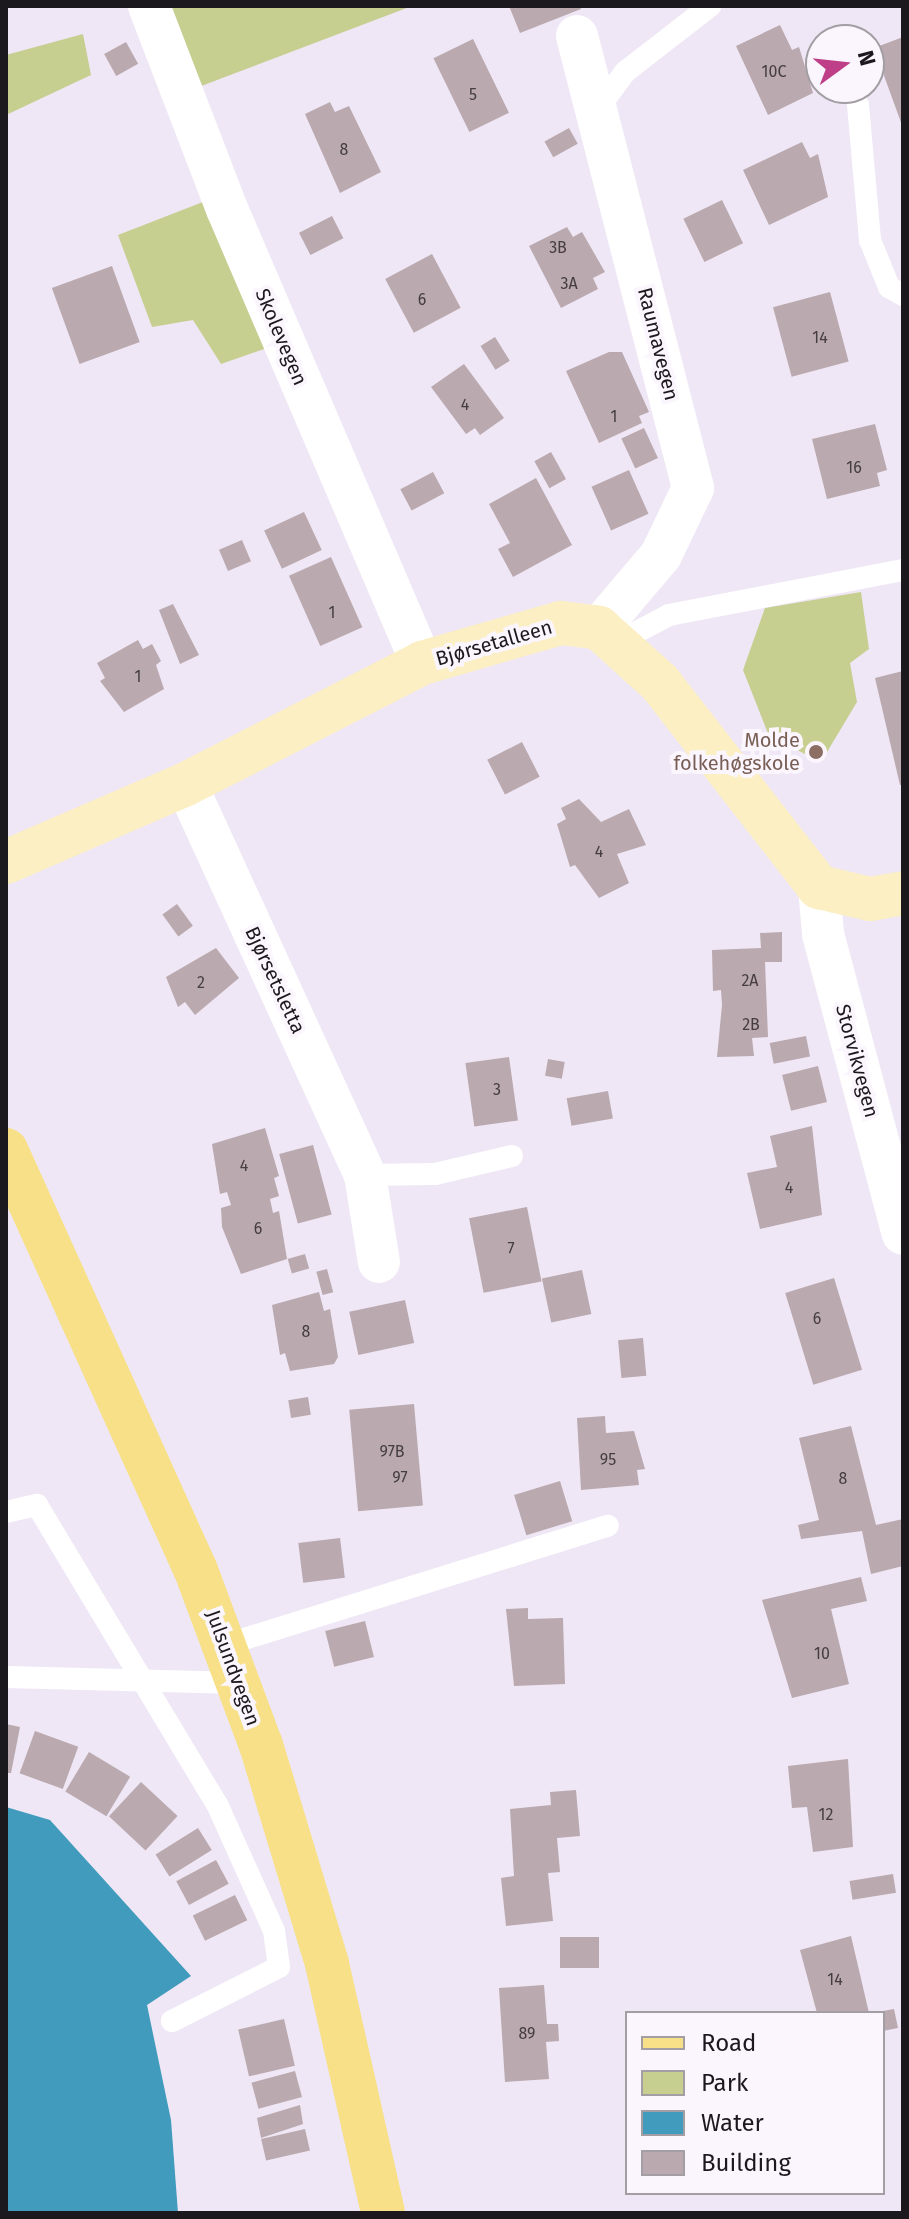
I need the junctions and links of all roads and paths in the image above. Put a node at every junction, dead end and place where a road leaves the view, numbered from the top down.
1 (149, 6) edge
2 (710, 6) edge
3 (577, 36) dead end
4 (858, 105) dead end
5 (597, 110) junction
6 (903, 295) edge
7 (903, 570) edge
8 (608, 636) junction
9 (422, 663) junction
10 (186, 784) junction
11 (6, 862) edge
12 (819, 887) junction
13 (903, 893) edge
14 (6, 1150) edge
15 (512, 1156) dead end
16 (365, 1175) junction
17 (903, 1234) edge
18 (379, 1262) dead end
19 (6, 1512) edge
20 (608, 1526) dead end
21 (232, 1664) junction
22 (6, 1677) edge
23 (140, 1680) junction
24 (172, 2021) dead end
25 (383, 2213) edge

1 - 9 street, Skolevegen
2 - 5 lane
3 - 5 street, Raumavegen
4 - 6 lane
5 - 8 street, Raumavegen
7 - 8 lane
8 - 9 main road, Bjørsetalleen
8 - 12 main road
9 - 10 main road, Bjørsetalleen
10 - 11 main road, Bjørsetalleen
10 - 16 street, Bjørsetsletta
12 - 13 main road
12 - 17 street, Storvikvegen
14 - 21 main road, Julsundvegen
15 - 16 lane
16 - 18 street, Bjørsetsletta
19 - 23 lane
20 - 21 lane
21 - 23 lane
21 - 25 main road, Julsundvegen
22 - 23 lane
23 - 24 lane

